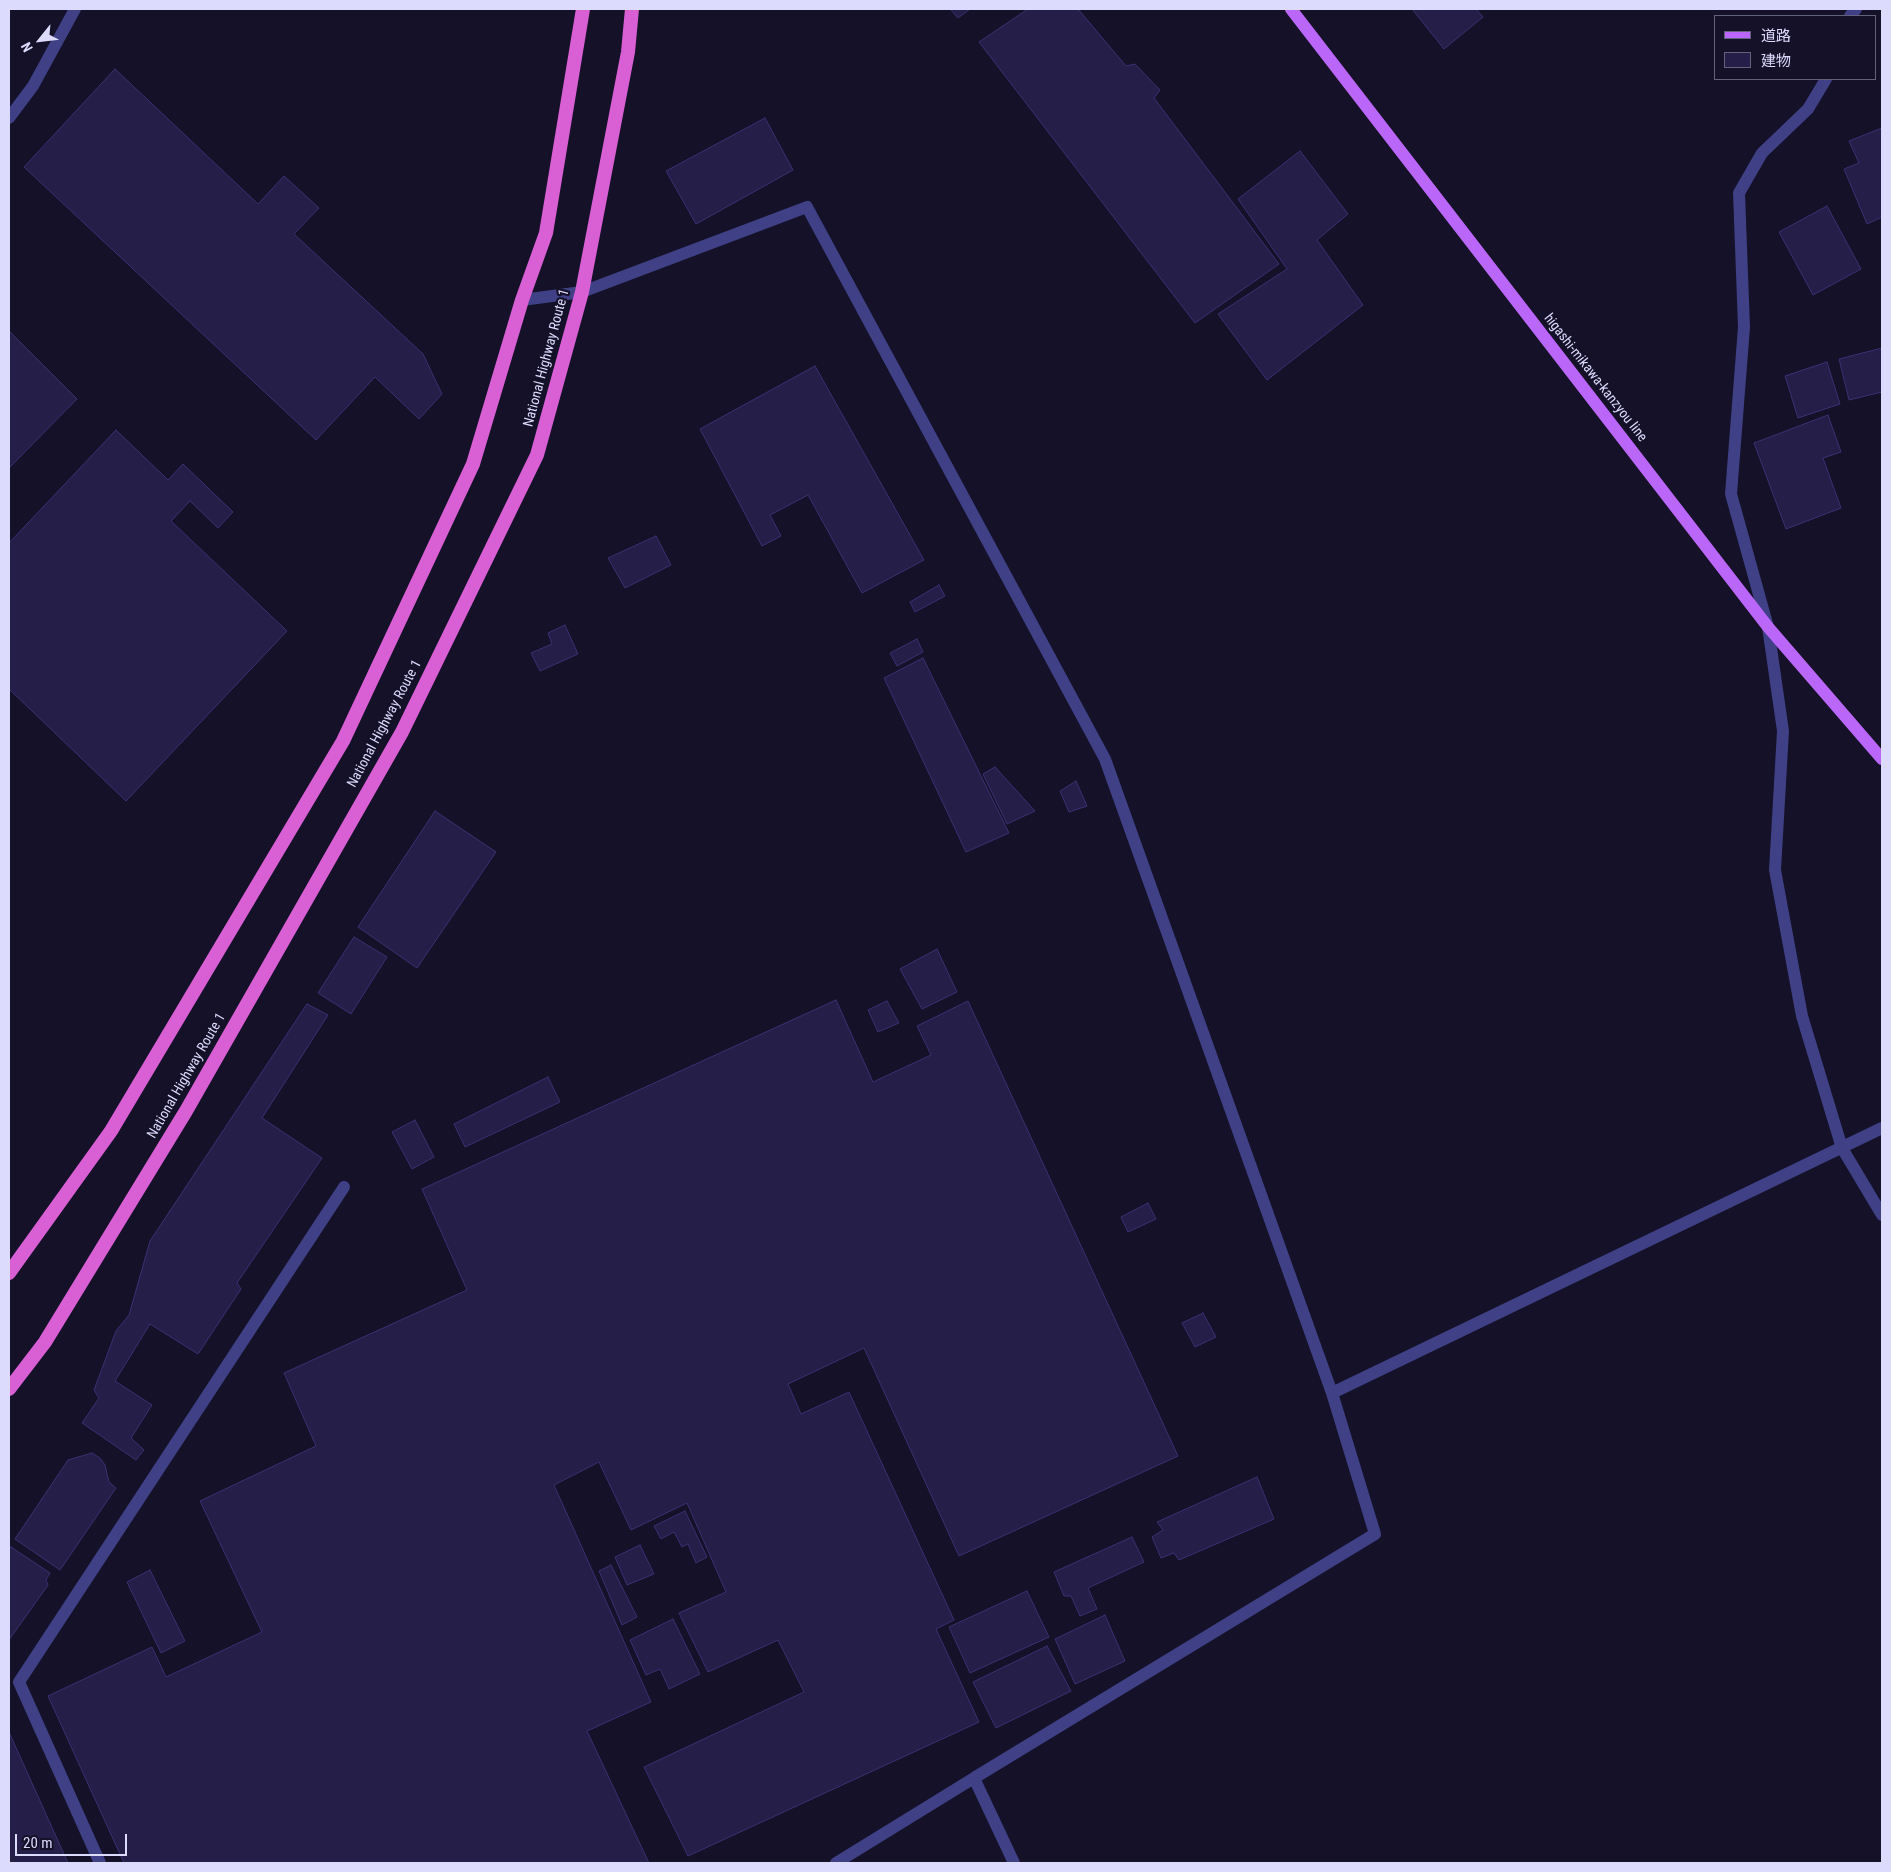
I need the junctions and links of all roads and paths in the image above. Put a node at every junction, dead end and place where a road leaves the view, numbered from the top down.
1 (75, 9) edge
2 (583, 9) edge
3 (632, 9) edge
4 (1291, 9) edge
5 (1825, 80) edge
6 (9, 118) edge
7 (582, 292) junction
8 (522, 300) junction
9 (1768, 627) junction
10 (1882, 759) edge
11 (1882, 1128) edge
12 (1842, 1148) junction
13 (344, 1187) dead end
14 (1882, 1215) edge
15 (9, 1273) edge
16 (9, 1389) edge
17 (1332, 1393) junction
18 (974, 1778) junction
19 (100, 1863) edge
20 (836, 1863) edge
21 (1014, 1863) edge

1 - 6 street
2 - 8 highway
3 - 7 highway, National Highway Route 1
4 - 9 main road, higashi-mikawa-kanzyou line
5 - 9 street
7 - 8 street
7 - 16 highway, National Highway Route 1
7 - 17 street
8 - 15 highway
9 - 10 main road, higashi-mikawa-kanzyou line
9 - 12 street
11 - 12 street
12 - 14 street
12 - 17 street
13 - 19 street
17 - 18 street
18 - 20 street
18 - 21 street

